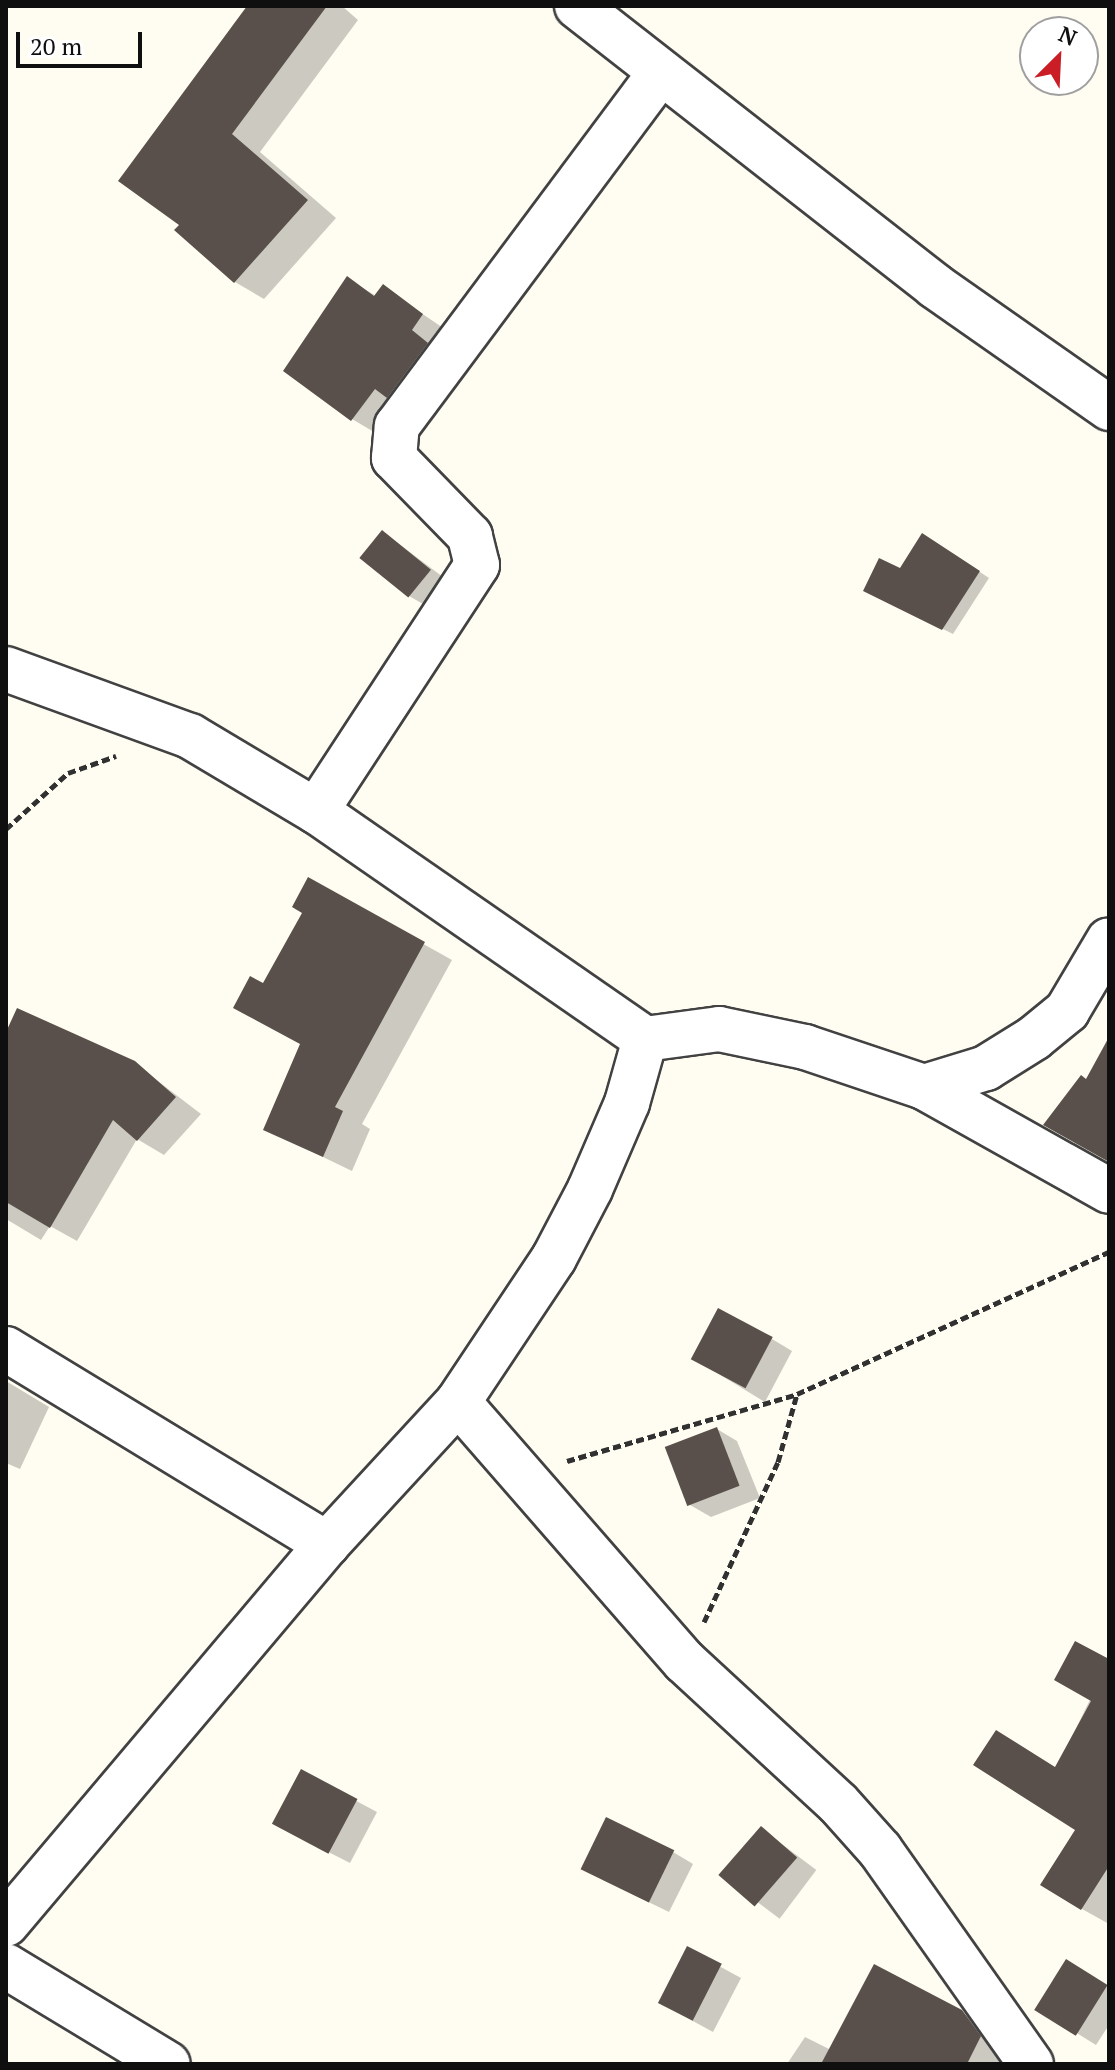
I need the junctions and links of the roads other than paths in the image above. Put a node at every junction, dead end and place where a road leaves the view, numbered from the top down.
1 (577, 6) edge
2 (660, 73) junction
3 (1109, 408) edge
4 (6, 669) edge
5 (316, 811) junction
6 (1109, 940) edge
7 (645, 1039) junction
8 (924, 1087) junction
9 (1109, 1191) edge
10 (6, 1349) edge
11 (458, 1402) junction
12 (327, 1544) junction
13 (6, 1924) edge
14 (6, 1966) edge
15 (168, 2064) edge
16 (1031, 2064) edge

1 - 2 street
2 - 3 street
2 - 5 street
4 - 5 street
5 - 7 street
6 - 8 street
7 - 8 street
7 - 11 street
8 - 9 street
10 - 12 street
11 - 12 street
11 - 16 street
12 - 13 street
14 - 15 street

